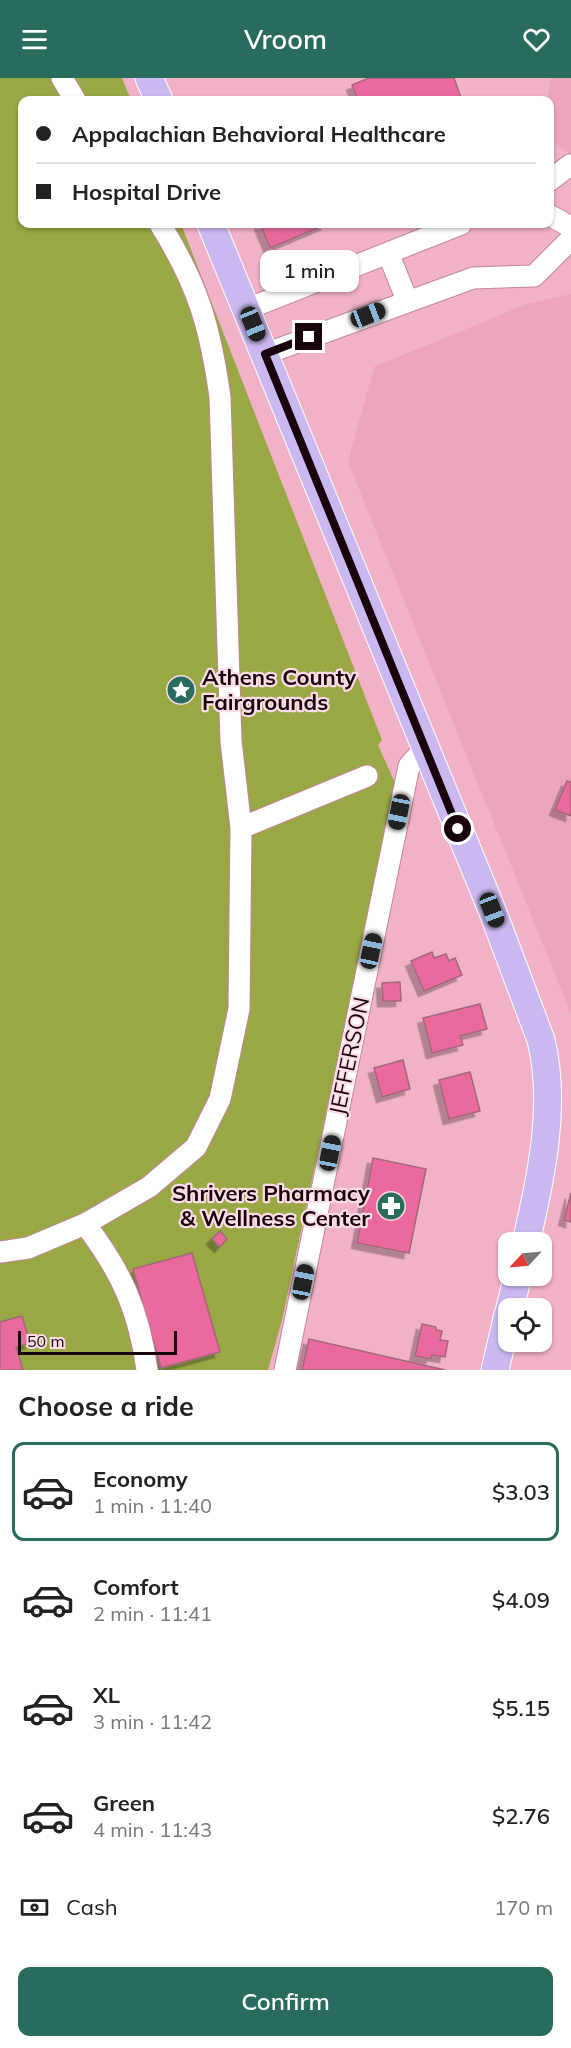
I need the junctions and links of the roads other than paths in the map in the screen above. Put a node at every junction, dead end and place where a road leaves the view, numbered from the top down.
1 (62, 78) edge
2 (149, 78) edge
3 (73, 96) edge
4 (157, 96) edge
5 (570, 165) edge
6 (554, 177) edge
7 (554, 218) edge
8 (571, 227) edge
9 (163, 228) edge
10 (212, 228) edge
11 (451, 228) edge
12 (571, 239) edge
13 (388, 253) junction
14 (407, 300) junction
15 (247, 309) junction
16 (265, 354) junction
17 (425, 748) junction
18 (368, 776) dead end
19 (241, 828) junction
20 (85, 1224) junction
21 (528, 1232) edge
22 (0, 1252) edge
23 (499, 1352) edge
24 (147, 1370) edge
25 (285, 1370) edge
26 (495, 1370) edge

1 - 3 street
2 - 4 main road
5 - 6 street
7 - 8 street
9 - 19 street
10 - 15 main road
11 - 13 street
12 - 14 street
13 - 14 street
13 - 15 street
14 - 16 street
15 - 16 main road
16 - 17 main road
17 - 21 main road
17 - 25 street, JEFFERSON
18 - 19 street
19 - 20 street
20 - 22 street
20 - 24 street
23 - 26 main road

